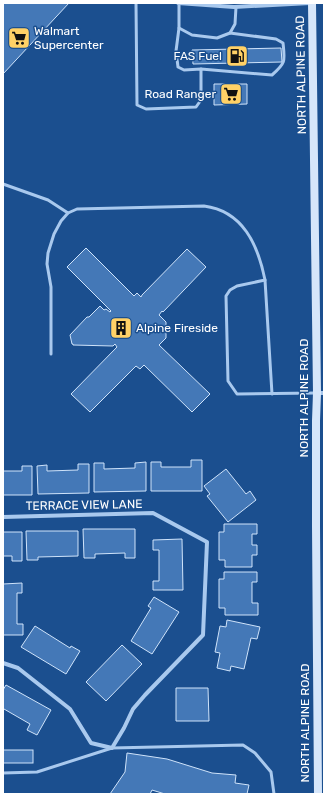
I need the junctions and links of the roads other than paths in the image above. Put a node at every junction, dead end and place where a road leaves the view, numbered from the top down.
1 (136, 3) edge
2 (179, 3) edge
3 (311, 3) edge
4 (227, 5) edge
5 (236, 7) junction
6 (179, 28) junction
7 (230, 33) junction
8 (201, 69) junction
9 (3, 184) edge
10 (68, 213) junction
11 (265, 280) junction
12 (51, 354) dead end
13 (321, 393) edge
14 (272, 394) junction
15 (3, 517) edge
16 (3, 662) edge
17 (112, 748) junction
18 (3, 773) edge
19 (274, 794) edge
20 (318, 794) edge

1 - 8 lane
2 - 4 street
2 - 6 lane
3 - 5 street
3 - 13 main road, NORTH ALPINE ROAD
4 - 5 street
5 - 7 lane
6 - 7 lane
6 - 8 lane
7 - 8 lane
9 - 10 lane
10 - 11 lane
10 - 12 lane
11 - 14 lane
11 - 14 lane
13 - 14 lane
13 - 20 main road, NORTH ALPINE ROAD
15 - 17 street, TERRACE VIEW LANE
16 - 17 street
17 - 18 lane
17 - 19 lane

